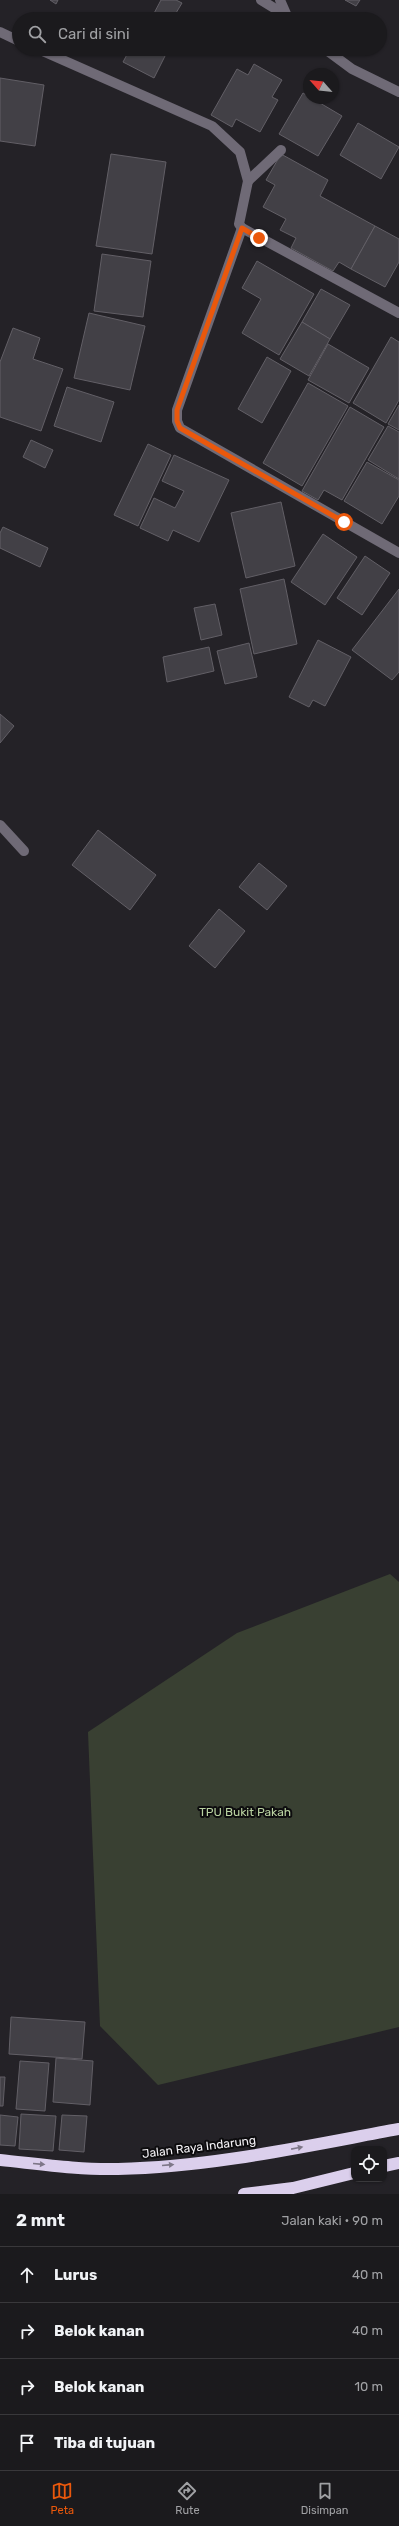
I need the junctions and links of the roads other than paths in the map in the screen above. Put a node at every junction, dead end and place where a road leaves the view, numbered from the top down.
1 (262, 0) edge
2 (280, 0) edge
3 (280, 12) edge
4 (286, 12) edge
5 (0, 32) edge
6 (12, 38) edge
7 (54, 56) edge
8 (334, 56) edge
9 (399, 92) edge
10 (281, 150) dead end
11 (248, 181) junction
12 (242, 228) junction
13 (399, 313) edge
14 (399, 553) edge
15 (0, 825) edge
16 (24, 851) dead end
17 (399, 2129) edge
18 (0, 2160) edge
19 (399, 2163) edge
20 (387, 2165) edge
21 (351, 2174) edge
22 (294, 2191) edge
23 (244, 2194) edge

1 - 3 street
2 - 4 street
5 - 6 street
7 - 11 street
8 - 9 street
10 - 11 street
11 - 12 street
12 - 13 street
12 - 14 street
15 - 16 street
18 -> 17 highway, Jalan Raya Indarung
19 - 20 highway
21 - 22 highway
22 - 23 highway

